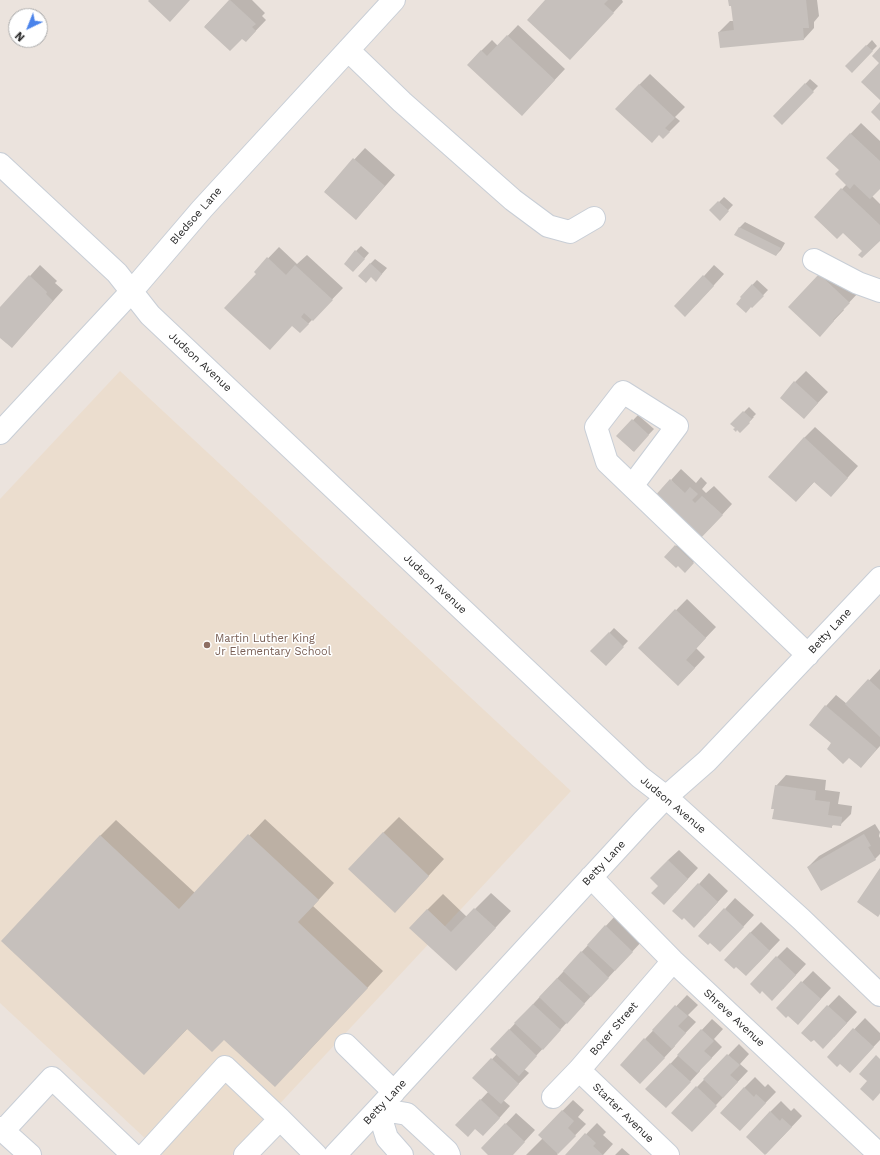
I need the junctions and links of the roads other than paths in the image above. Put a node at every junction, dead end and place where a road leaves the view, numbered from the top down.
1 (394, 0) edge
2 (348, 50) junction
3 (0, 164) edge
4 (594, 218) dead end
5 (814, 260) dead end
6 (880, 291) edge
7 (131, 292) junction
8 (0, 432) edge
9 (632, 486) dead end
10 (880, 578) edge
11 (808, 655) junction
12 (666, 797) junction
13 (591, 877) junction
14 (673, 961) junction
15 (880, 995) edge
16 (346, 1044) dead end
17 (579, 1070) junction
18 (394, 1092) junction
19 (553, 1097) dead end
20 (378, 1109) junction
21 (280, 1119) junction
22 (2, 1129) edge
23 (429, 1136) junction
24 (30, 1155) edge
25 (133, 1155) edge
26 (145, 1155) edge
27 (245, 1155) edge
28 (316, 1155) edge
29 (334, 1155) edge
30 (402, 1155) edge
31 (412, 1155) edge
32 (448, 1155) edge
33 (668, 1155) edge
34 (880, 1155) edge

1 - 2 street, Bledsoe Lane
2 - 4 street
2 - 7 street, Bledsoe Lane
3 - 7 street, Judson Avenue
5 - 6 street
7 - 8 street, Bledsoe Lane
7 - 12 street, Judson Avenue
9 - 11 street
10 - 11 street, Betty Lane
11 - 12 street, Betty Lane
12 - 13 street, Betty Lane
12 - 15 street, Judson Avenue
13 - 14 street, Shreve Avenue
13 - 18 street, Betty Lane
14 - 17 street, Boxer Street
14 - 34 street, Shreve Avenue
16 - 18 street
17 - 19 street, Boxer Street
17 - 33 street, Starter Avenue
18 - 20 street, Betty Lane
20 - 23 street
20 - 29 street, Betty Lane
20 - 30 street
21 - 26 street
21 - 27 street
21 - 28 street
22 - 24 street
22 - 25 street
23 - 31 street
23 - 32 street

